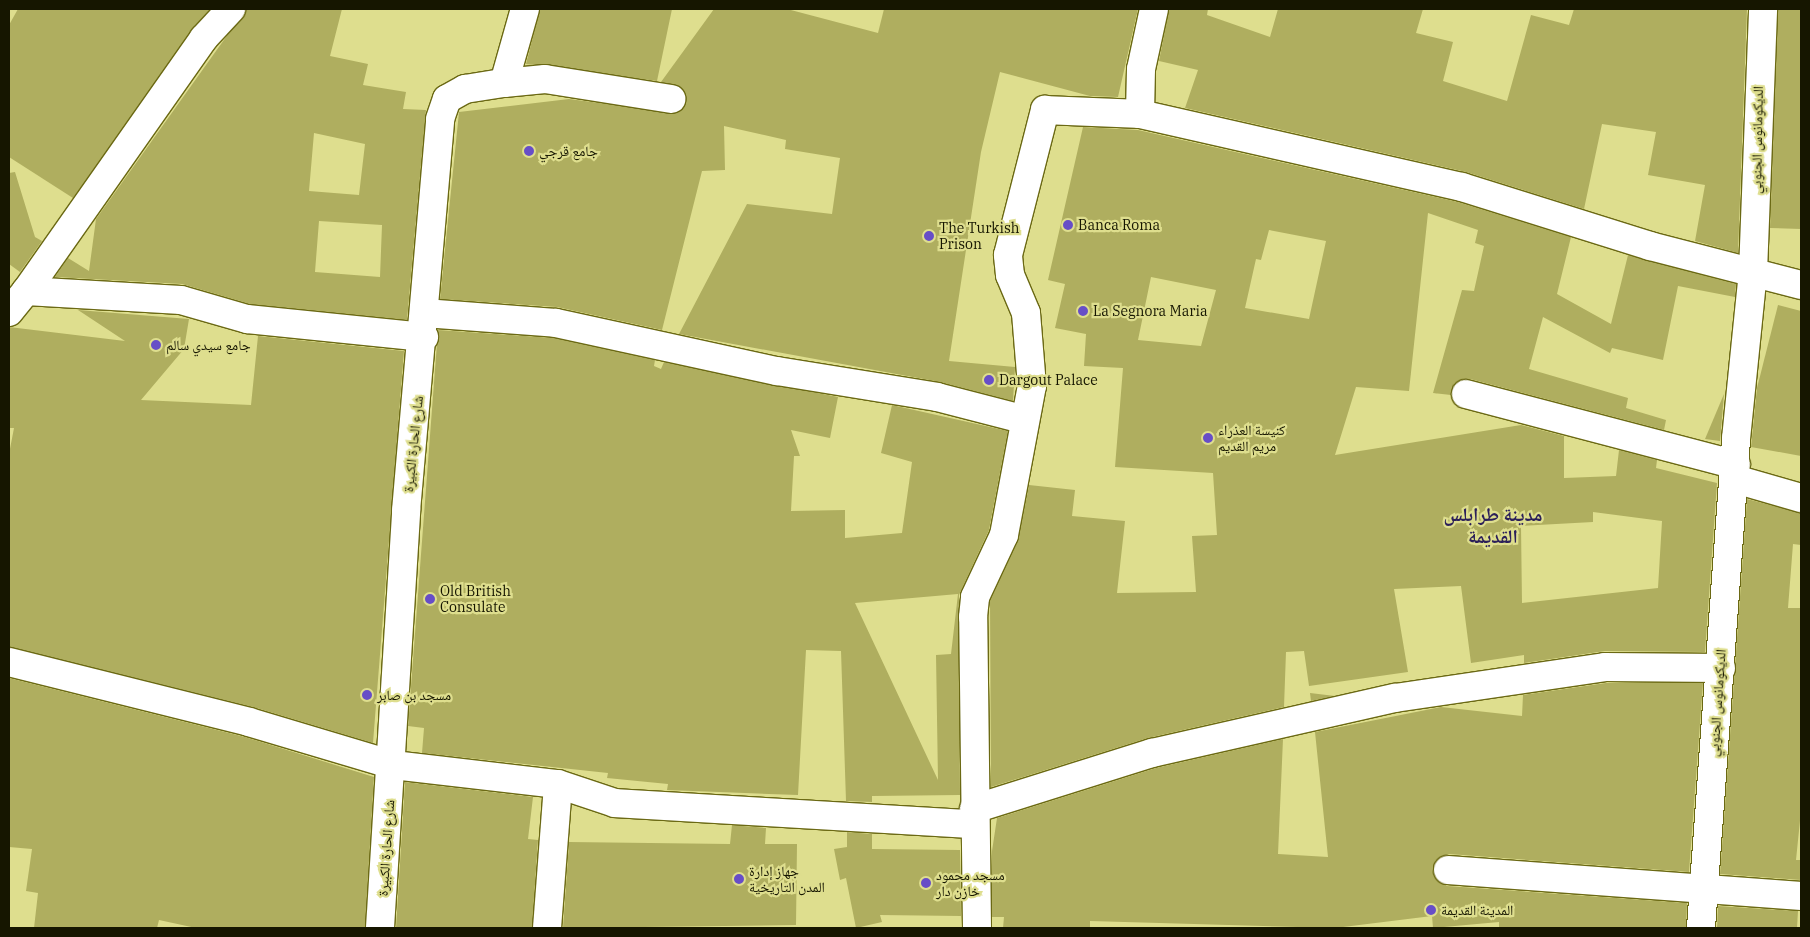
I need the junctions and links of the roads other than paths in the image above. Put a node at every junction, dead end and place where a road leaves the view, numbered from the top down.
1 (232, 9) edge
2 (525, 9) edge
3 (1154, 9) edge
4 (1763, 9) edge
5 (504, 83) junction
6 (671, 99) dead end
7 (1140, 114) junction
8 (1753, 272) junction
9 (1801, 285) edge
10 (26, 291) junction
11 (9, 312) edge
12 (424, 325) junction
13 (1466, 394) dead end
14 (1022, 419) junction
15 (1735, 472) junction
16 (1801, 498) edge
17 (9, 662) edge
18 (1721, 668) junction
19 (392, 765) junction
20 (558, 784) junction
21 (974, 817) junction
22 (1448, 870) dead end
23 (1703, 892) junction
24 (1801, 896) edge
25 (380, 928) edge
26 (547, 928) edge
27 (977, 928) edge
28 (1701, 928) edge

1 - 10 street
2 - 5 street
3 - 7 street
4 - 8 street, الديكومانوس الجنوبي
5 - 6 street, شارع الحارة الكبيرة
5 - 12 street, شارع الحارة الكبيرة
7 - 8 street
7 - 14 street
8 - 9 street
8 - 15 street, الديكومانوس الجنوبي
10 - 11 street
10 - 12 street
12 - 14 street
12 - 19 street, شارع الحارة الكبيرة
13 - 15 street
14 - 21 street
15 - 16 street
15 - 18 street, الديكومانوس الجنوبي
17 - 19 street
18 - 21 street
18 - 23 street, الديكومانوس الجنوبي
19 - 20 street
19 - 25 street, شارع الحارة الكبيرة
20 - 21 street
20 - 26 street
21 - 27 street
22 - 23 street
23 - 24 street
23 - 28 street, الديكومانوس الجنوبي

